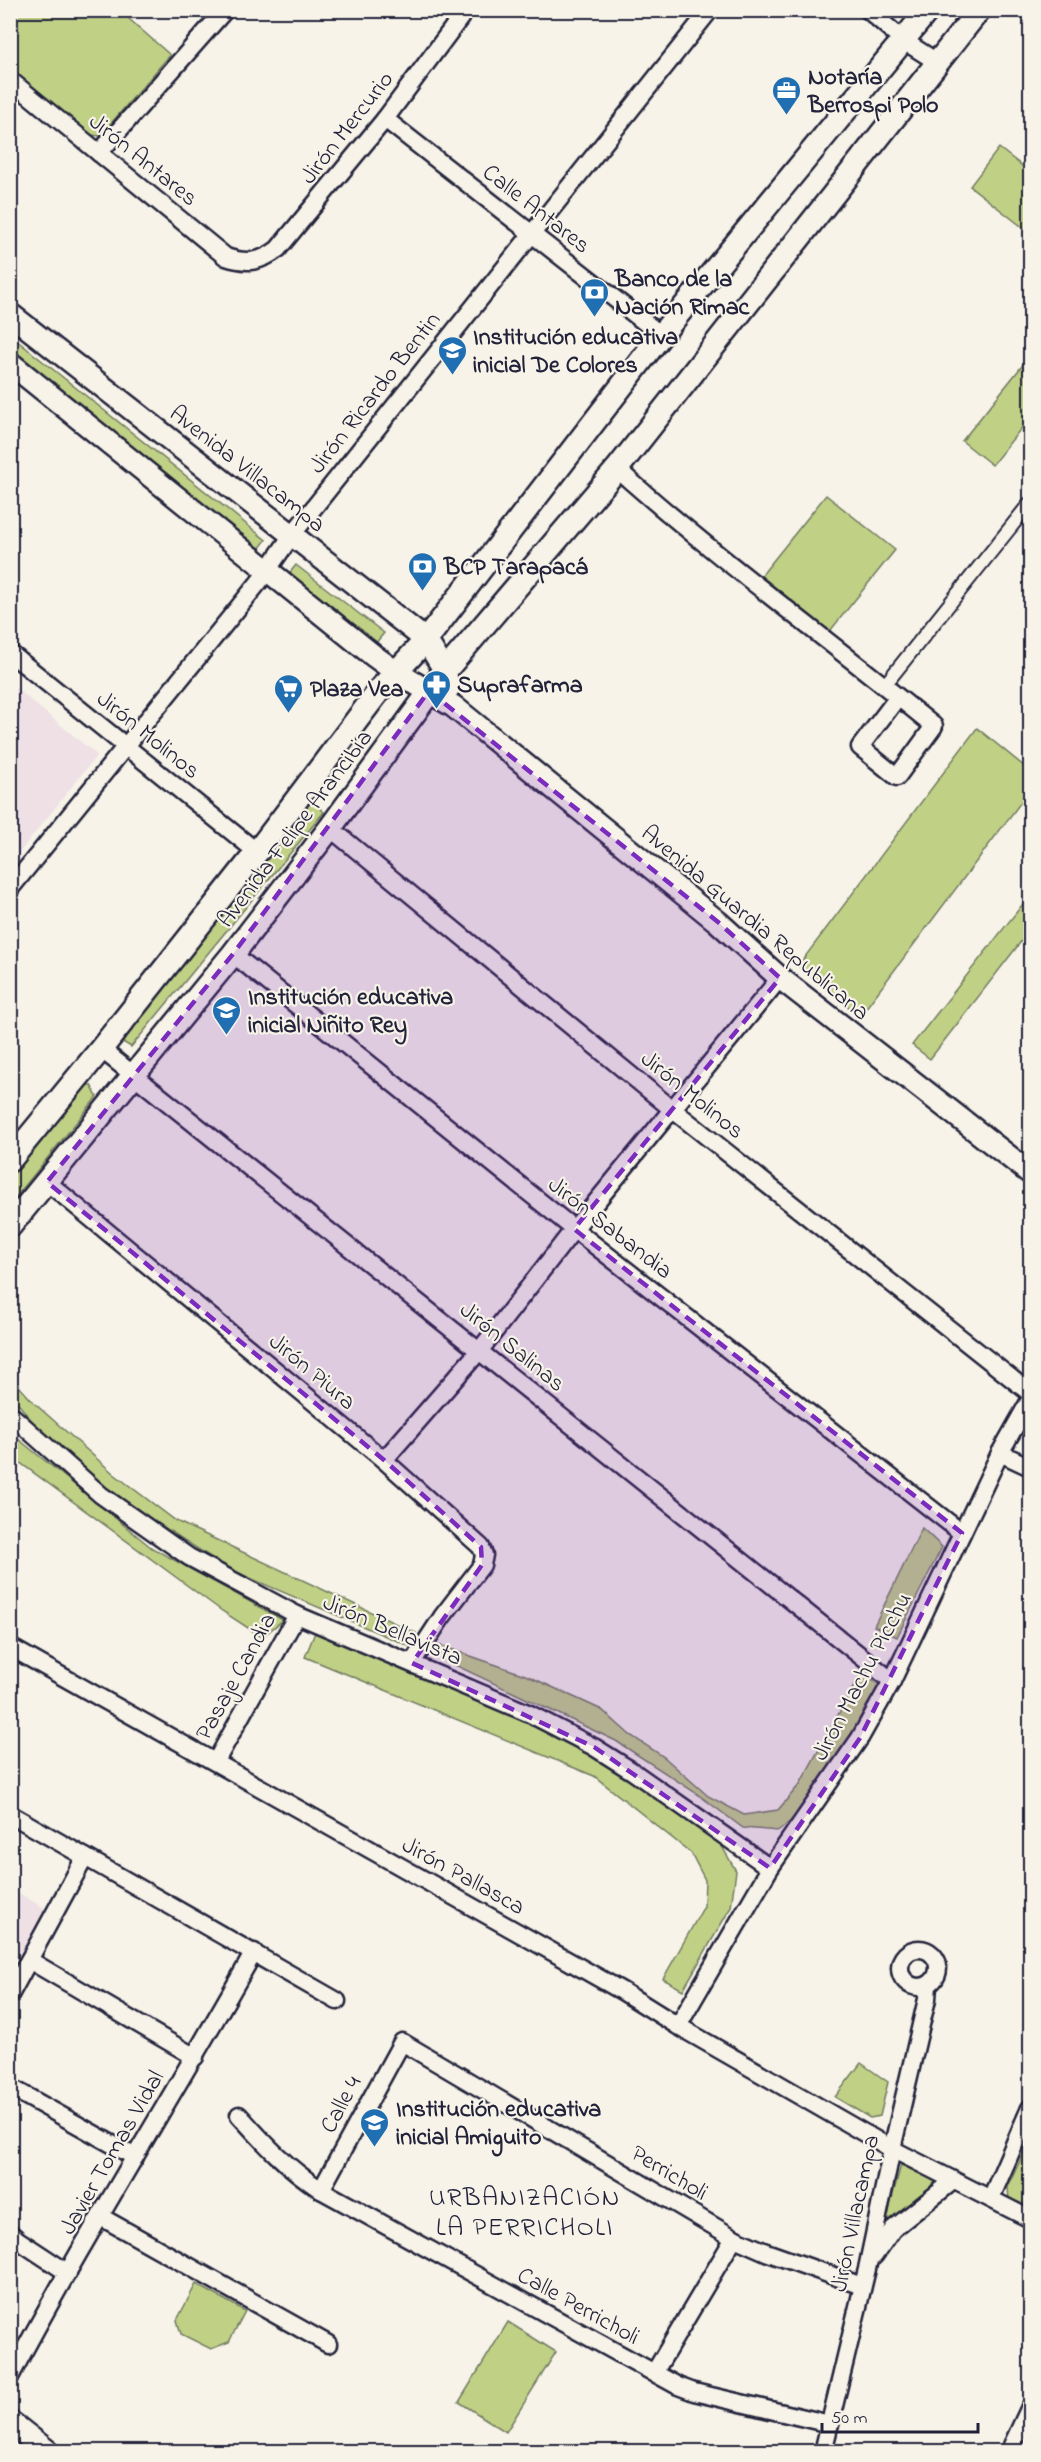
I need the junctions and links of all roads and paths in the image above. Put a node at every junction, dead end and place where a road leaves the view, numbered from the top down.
1 (225, 10) edge
2 (466, 10) edge
3 (710, 10) edge
4 (868, 10) edge
5 (928, 10) edge
6 (979, 10) edge
7 (904, 41) junction
8 (938, 62) junction
9 (10, 80) edge
10 (385, 119) junction
11 (99, 153) junction
12 (531, 233) junction
13 (254, 261) joint
14 (10, 315) edge
15 (661, 335) junction
16 (10, 363) edge
17 (617, 470) junction
18 (1030, 503) edge
19 (292, 535) junction
20 (268, 572) junction
21 (426, 640) junction
22 (10, 653) edge
23 (445, 670) junction
24 (396, 672) junction
25 (884, 686) junction
26 (429, 691) junction
27 (898, 697) junction
28 (453, 706) junction
29 (126, 745) junction
30 (330, 828) junction
31 (257, 852) junction
32 (10, 889) edge
33 (233, 954) junction
34 (780, 978) junction
35 (101, 1050) junction
36 (135, 1075) junction
37 (672, 1109) junction
38 (11, 1159) edge
39 (1030, 1173) edge
40 (47, 1182) junction
41 (10, 1226) edge
42 (574, 1229) junction
43 (480, 1350) junction
44 (1030, 1393) edge
45 (1030, 1400) edge
46 (10, 1414) edge
47 (1000, 1453) junction
48 (384, 1460) junction
49 (1030, 1467) edge
50 (962, 1533) junction
51 (297, 1615) junction
52 (10, 1647) edge
53 (412, 1663) junction
54 (892, 1681) junction
55 (216, 1761) junction
56 (10, 1814) edge
57 (85, 1857) junction
58 (770, 1868) junction
59 (254, 1952) junction
60 (29, 1960) junction
61 (928, 1985) dead end
62 (10, 1995) edge
63 (337, 2001) dead end
64 (678, 2026) junction
65 (402, 2042) joint
66 (195, 2057) junction
67 (10, 2087) edge
68 (1030, 2108) edge
69 (239, 2115) dead end
70 (892, 2149) junction
71 (135, 2157) junction
72 (953, 2181) junction
73 (321, 2190) junction
74 (992, 2198) junction
75 (101, 2217) junction
76 (1030, 2219) edge
77 (10, 2233) edge
78 (734, 2238) junction
79 (867, 2268) junction
80 (68, 2273) junction
81 (862, 2286) junction
82 (328, 2344) dead end
83 (654, 2373) junction
84 (10, 2378) edge
85 (1030, 2407) edge
86 (10, 2422) edge
87 (830, 2424) junction
88 (48, 2451) edge
89 (822, 2451) edge
90 (1009, 2451) edge

1 - 11 street
2 - 10 street, Jirón Mercurio
3 - 12 street, Jirón Ricardo Bentin
4 - 7 street
5 - 7 main road, Avenida Felipe Arancibia
6 - 8 main road, Avenida Felipe Arancibia
7 - 8 street
7 - 15 main road, Avenida Felipe Arancibia
8 - 17 main road, Avenida Felipe Arancibia
9 - 11 street, Jirón Antares
10 - 12 street, Calle Antares
10 - 13 street, Jirón Mercurio
11 - 13 street, Jirón Antares
12 - 15 street, Calle Antares
12 - 19 street, Jirón Ricardo Bentin
14 - 19 street, Avenida Villacampa
15 - 21 main road, Avenida Felipe Arancibia
16 - 20 street
17 - 23 main road, Avenida Felipe Arancibia
17 - 25 street
18 - 25 street
19 - 20 street, Jirón Ricardo Bentin
19 - 21 street, Avenida Villacampa
20 - 24 street
20 - 29 street, Jirón Ricardo Bentin
21 - 23 street, Avenida Villacampa
21 - 24 main road, Avenida Felipe Arancibia
22 - 29 street, Jirón Molinos
23 - 26 main road, Avenida Felipe Arancibia
23 - 28 street
24 - 26 street
24 - 31 main road, Avenida Felipe Arancibia
25 - 27 street
26 - 28 street, Avenida Guardia Republicana
26 - 30 main road, Avenida Felipe Arancibia
27 - 27 street
28 - 34 street, Avenida Guardia Republicana
29 - 31 street, Jirón Molinos
29 - 32 street, Jirón Ricardo Bentin
30 - 33 main road, Avenida Felipe Arancibia
30 - 37 street, Jirón Molinos
31 - 35 main road, Avenida Felipe Arancibia
33 - 36 main road, Avenida Felipe Arancibia
33 - 42 street, Jirón Sabandia
34 - 37 street
34 - 39 street, Avenida Guardia Republicana
35 - 36 street, Jirón Salinas
35 - 38 main road, Avenida Felipe Arancibia
36 - 40 main road, Avenida Felipe Arancibia
36 - 43 street, Jirón Salinas
37 - 42 street
37 - 44 street, Jirón Molinos
40 - 41 main road, Avenida Felipe Arancibia
40 - 48 street, Jirón Piura
42 - 43 street
42 - 50 street, Jirón Sabandia
43 - 48 street
43 - 54 street, Jirón Salinas
45 - 47 street, Jirón Machu Picchu
46 - 51 street, Jirón Bellavista
47 - 49 street
47 - 50 street, Jirón Machu Picchu
48 - 53 street, Jirón Piura
50 - 54 street, Jirón Machu Picchu
51 - 53 street, Jirón Bellavista
51 - 55 street, Pasaje Candia
52 - 55 street, Jirón Pallasca
53 - 58 street, Jirón Bellavista
54 - 58 street, Jirón Machu Picchu
55 - 64 street, Jirón Pallasca
56 - 57 street
57 - 59 street
57 - 60 street
58 - 64 street, Jirón Machu Picchu
59 - 63 street
59 - 66 street, Javier Tomas Vidal
60 - 62 street
60 - 66 street
61 - 70 street, Jirón Villacampa
64 - 70 street, Jirón Pallasca
65 - 73 street, Calle 4
65 - 78 street, Perricholi
66 - 71 street, Javier Tomas Vidal
67 - 71 street
68 - 74 street
69 - 73 street, Calle Perricholi
70 - 72 street, Jirón Pallasca
70 - 79 street, Jirón Villacampa
71 - 75 street, Javier Tomas Vidal
72 - 74 street, Jirón Pallasca
72 - 79 street
73 - 83 street, Calle Perricholi
74 - 76 street, Jirón Pallasca
75 - 80 street, Javier Tomas Vidal
75 - 82 street
77 - 80 street
78 - 81 street, Perricholi
78 - 83 street
79 - 81 street, Jirón Villacampa
80 - 84 street, Javier Tomas Vidal
81 - 87 street, Jirón Villacampa
83 - 87 street, Calle Perricholi
85 - 90 street
86 - 88 main road
87 - 89 street, Jirón Villacampa

